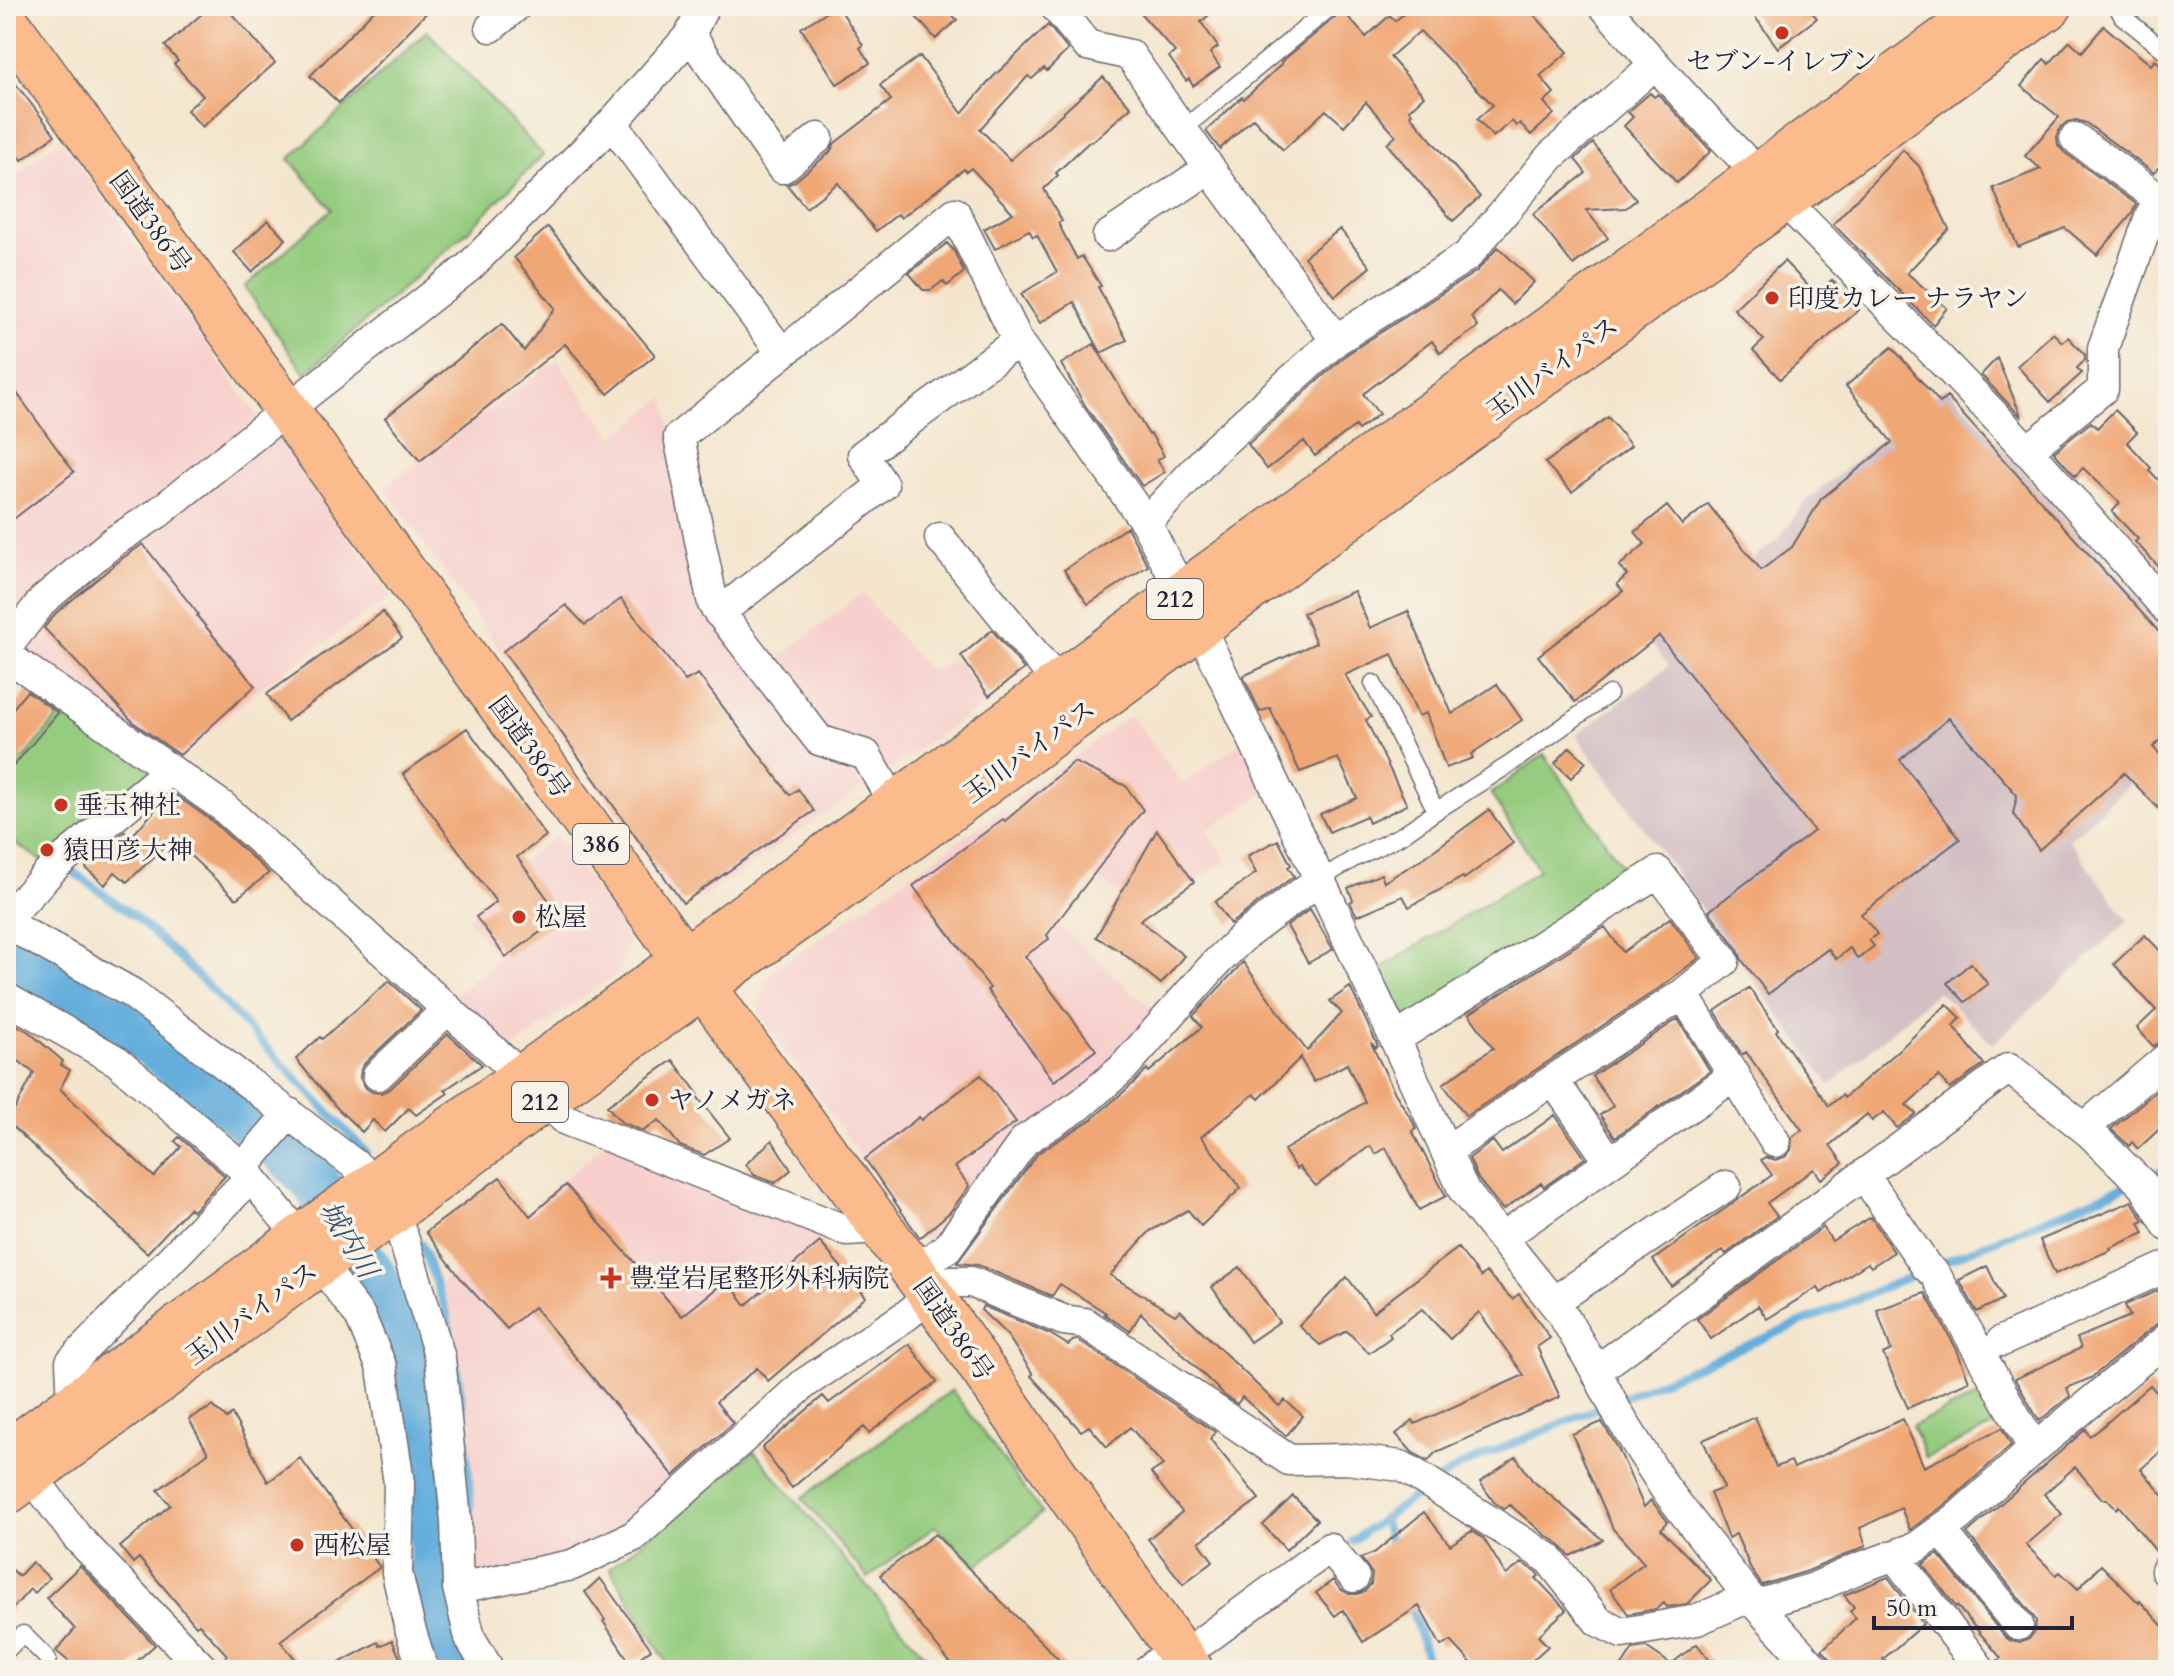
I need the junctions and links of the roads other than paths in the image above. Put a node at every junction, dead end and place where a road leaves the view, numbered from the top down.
1 (516, 6) edge
2 (704, 6) edge
3 (1055, 6) edge
4 (1332, 6) edge
5 (1604, 6) edge
6 (1990, 6) edge
7 (2050, 6) edge
8 (2117, 6) edge
9 (6, 21) edge
10 (491, 27) dead end
11 (690, 35) junction
12 (2168, 53) edge
13 (1654, 65) junction
14 (612, 123) junction
15 (1183, 129) junction
16 (818, 138) dead end
17 (2075, 138) dead end
18 (1210, 168) junction
19 (1771, 188) junction
20 (2165, 198) edge
21 (1108, 236) dead end
22 (1336, 340) junction
23 (1018, 341) junction
24 (782, 353) junction
25 (287, 411) junction
26 (2027, 451) junction
27 (1146, 523) junction
28 (940, 538) dead end
29 (1191, 610) junction
30 (2168, 610) edge
31 (719, 613) junction
32 (6, 648) edge
33 (6, 655) edge
34 (1373, 683) dead end
35 (1059, 684) junction
36 (1609, 694) dead end
37 (170, 770) junction
38 (1436, 811) junction
39 (904, 820) junction
40 (1319, 880) junction
41 (8, 929) edge
42 (694, 972) junction
43 (1683, 994) junction
44 (6, 998) edge
45 (448, 1009) junction
46 (1395, 1039) junction
47 (2168, 1057) edge
48 (378, 1075) dead end
49 (1735, 1075) junction
50 (1553, 1080) junction
51 (532, 1089) junction
52 (289, 1113) junction
53 (2084, 1128) junction
54 (1775, 1142) dead end
55 (1446, 1151) junction
56 (1610, 1162) junction
57 (247, 1172) junction
58 (1864, 1175) junction
59 (1726, 1186) dead end
60 (377, 1203) junction
61 (878, 1223) junction
62 (2168, 1226) edge
63 (1503, 1237) junction
64 (314, 1247) junction
65 (2168, 1266) edge
66 (931, 1284) junction
67 (1553, 1302) junction
68 (2168, 1338) edge
69 (2002, 1341) dead end
70 (1607, 1391) junction
71 (73, 1405) junction
72 (2034, 1449) junction
73 (14, 1474) edge
74 (1941, 1530) junction
75 (1894, 1555) junction
76 (1354, 1577) dead end
77 (458, 1588) junction
78 (1753, 1601) junction
79 (2018, 1625) dead end
80 (6, 1651) edge
81 (1180, 1657) edge
82 (48, 1659) dead end
83 (1977, 1665) dead end
84 (203, 1669) edge
85 (423, 1670) edge
86 (489, 1670) edge
87 (1816, 1670) edge

1 - 10 street
2 - 11 street
3 - 15 street
4 - 15 lane
5 - 13 street
6 - 19 highway, 玉川バイパス / 212
7 - 19 highway, 玉川バイパス / 212
8 - 12 lane
9 - 25 highway, 国道386号 / 386
11 - 14 street
11 - 16 street
13 - 19 street
13 - 22 street
14 - 24 street
14 - 25 street
15 - 18 street
17 - 20 street
18 - 21 street
18 - 22 street
19 - 26 street
19 - 29 highway, 玉川バイパス / 212
20 - 26 street
22 - 27 street
23 - 24 street
23 - 27 street
23 - 31 street
24 - 31 street
25 - 32 street
25 - 42 highway, 国道386号 / 386
26 - 30 street
27 - 29 street
28 - 35 street
29 - 35 highway, 玉川バイパス / 212
29 - 39 highway, 玉川バイパス / 212
29 - 40 street
31 - 39 street
33 - 37 street
34 - 38 lane
35 - 39 highway, 玉川バイパス / 212
36 - 38 lane
37 - 41 street
37 - 45 street
38 - 40 lane
39 - 42 highway, 玉川バイパス / 212
40 - 46 street
40 - 66 street
41 - 52 street
42 - 51 highway, 玉川バイパス / 212
42 - 61 highway, 国道386号 / 386
43 - 46 street
43 - 49 street
43 - 50 street
44 - 57 street
45 - 48 street
45 - 51 street
46 - 55 street
47 - 53 street
49 - 54 street
49 - 56 street
50 - 55 street
50 - 56 street
51 - 60 highway, 玉川バイパス / 212
51 - 61 street
52 - 57 street
52 - 60 street
53 - 58 street
53 - 62 street
55 - 63 street
56 - 63 street
57 - 64 street
57 - 71 street
58 - 70 street
58 - 72 street
59 - 67 street
60 - 64 highway, 玉川バイパス / 212
60 - 77 street
61 - 66 highway, 国道386号 / 386
63 - 67 street
64 - 71 highway, 玉川バイパス / 212
64 - 73 highway, 玉川バイパス / 212
64 - 85 street
65 - 69 street
66 - 77 street
66 - 78 street
66 - 81 highway, 国道386号 / 386
67 - 70 street
68 - 72 street
70 - 78 street
71 - 73 highway, 玉川バイパス / 212
72 - 74 street
73 - 84 street
74 - 75 street
74 - 79 street
75 - 78 street
75 - 83 street
76 - 81 street
77 - 86 street
78 - 87 street
80 - 82 lane

